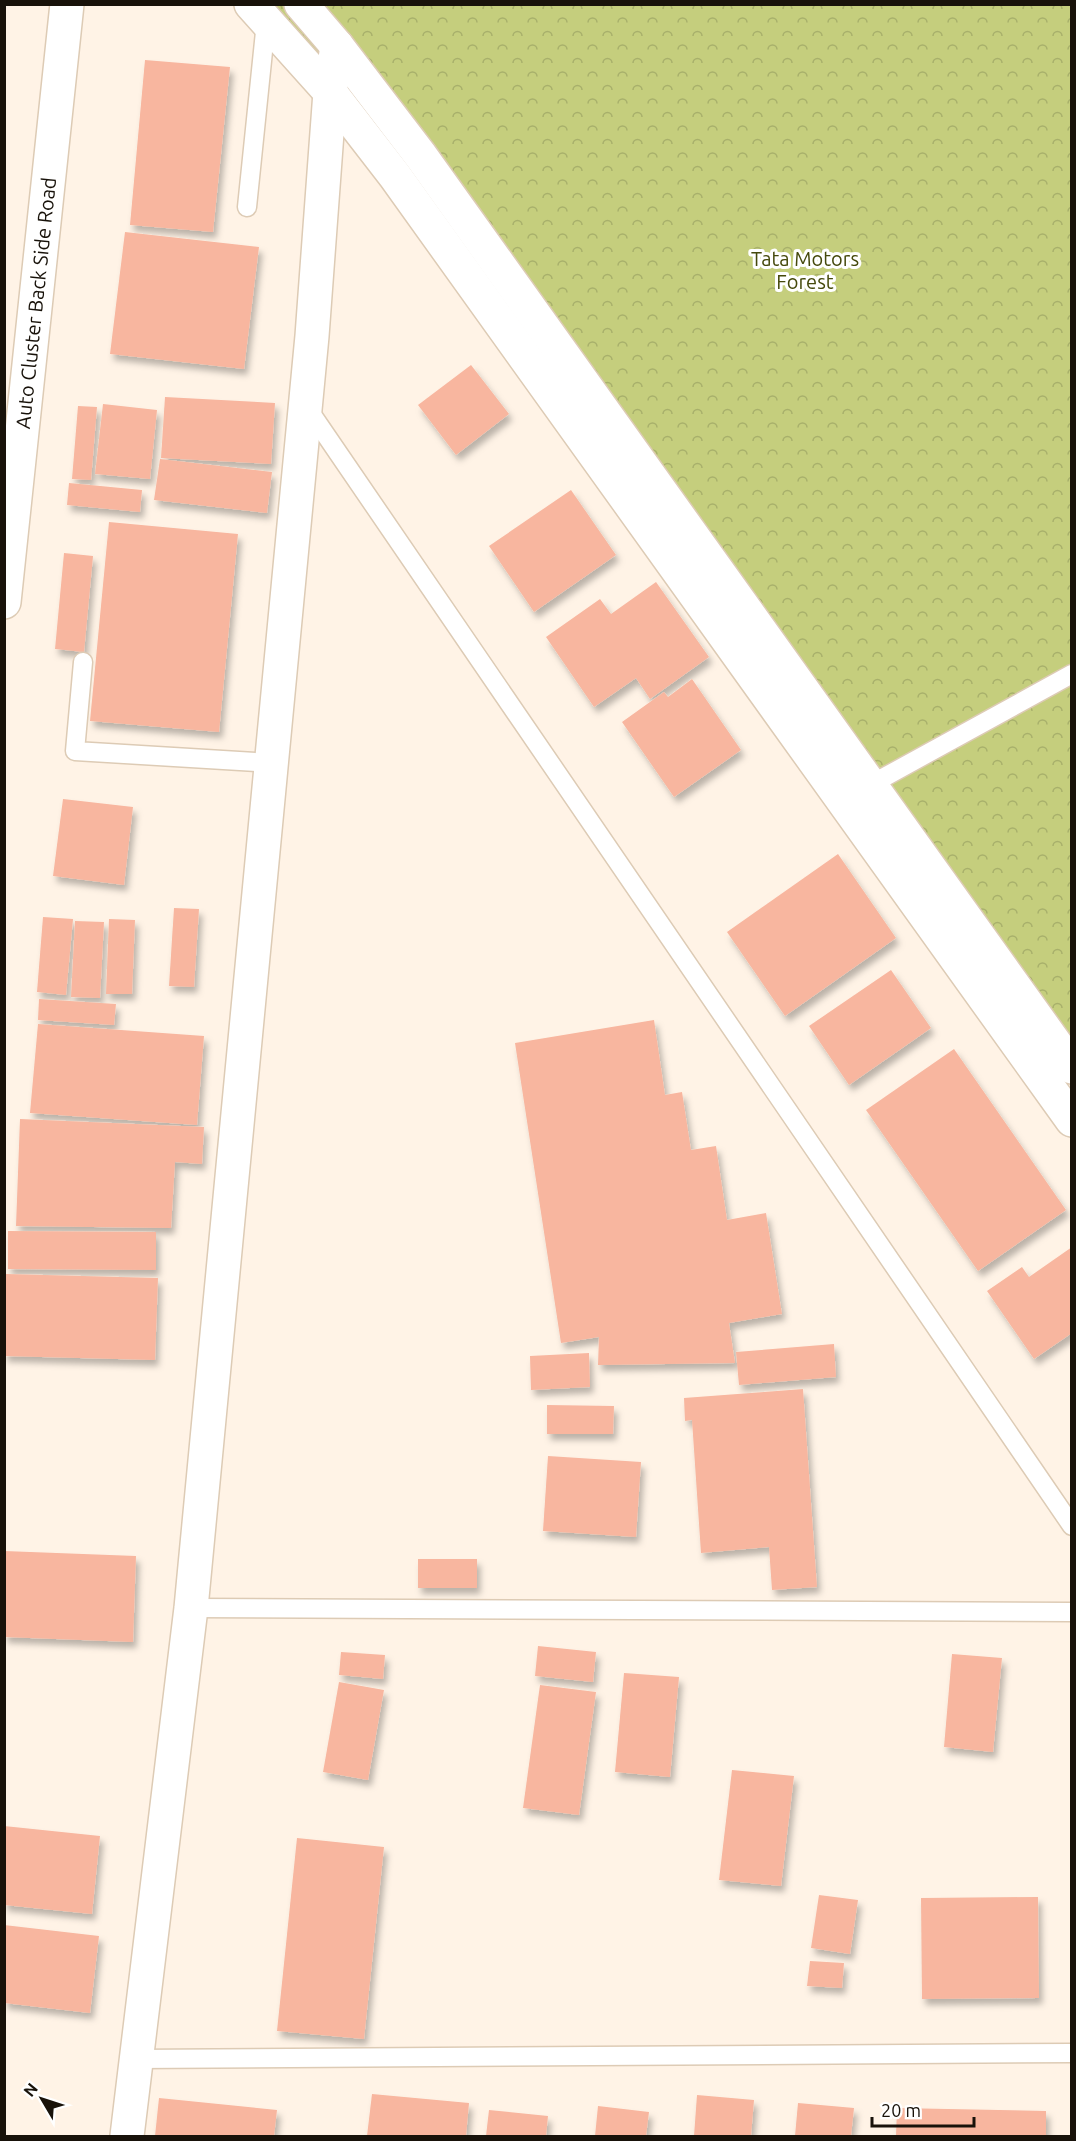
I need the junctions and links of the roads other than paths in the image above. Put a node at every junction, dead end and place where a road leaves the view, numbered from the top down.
1 (67, 4) edge
2 (301, 4) edge
3 (258, 13) edge
4 (337, 46) junction
5 (330, 92) junction
6 (247, 207) dead end
7 (305, 404) junction
8 (4, 602) edge
9 (83, 662) dead end
10 (1071, 674) edge
11 (271, 763) junction
12 (870, 785) junction
13 (1071, 1067) edge
14 (1071, 1120) edge
15 (1071, 1526) edge
16 (191, 1608) junction
17 (1071, 1612) edge
18 (1071, 2053) edge
19 (135, 2059) junction
20 (127, 2136) edge

1 - 8 main road, Auto Cluster Back Side Road
2 - 4 main road
3 - 5 main road
3 - 6 lane
4 - 5 main road
4 - 12 main road
5 - 7 main road
5 - 14 main road
7 - 11 main road
7 - 15 lane
9 - 11 lane
10 - 12 lane
11 - 16 main road
12 - 13 main road
16 - 17 lane
16 - 19 main road
18 - 19 lane
19 - 20 main road

